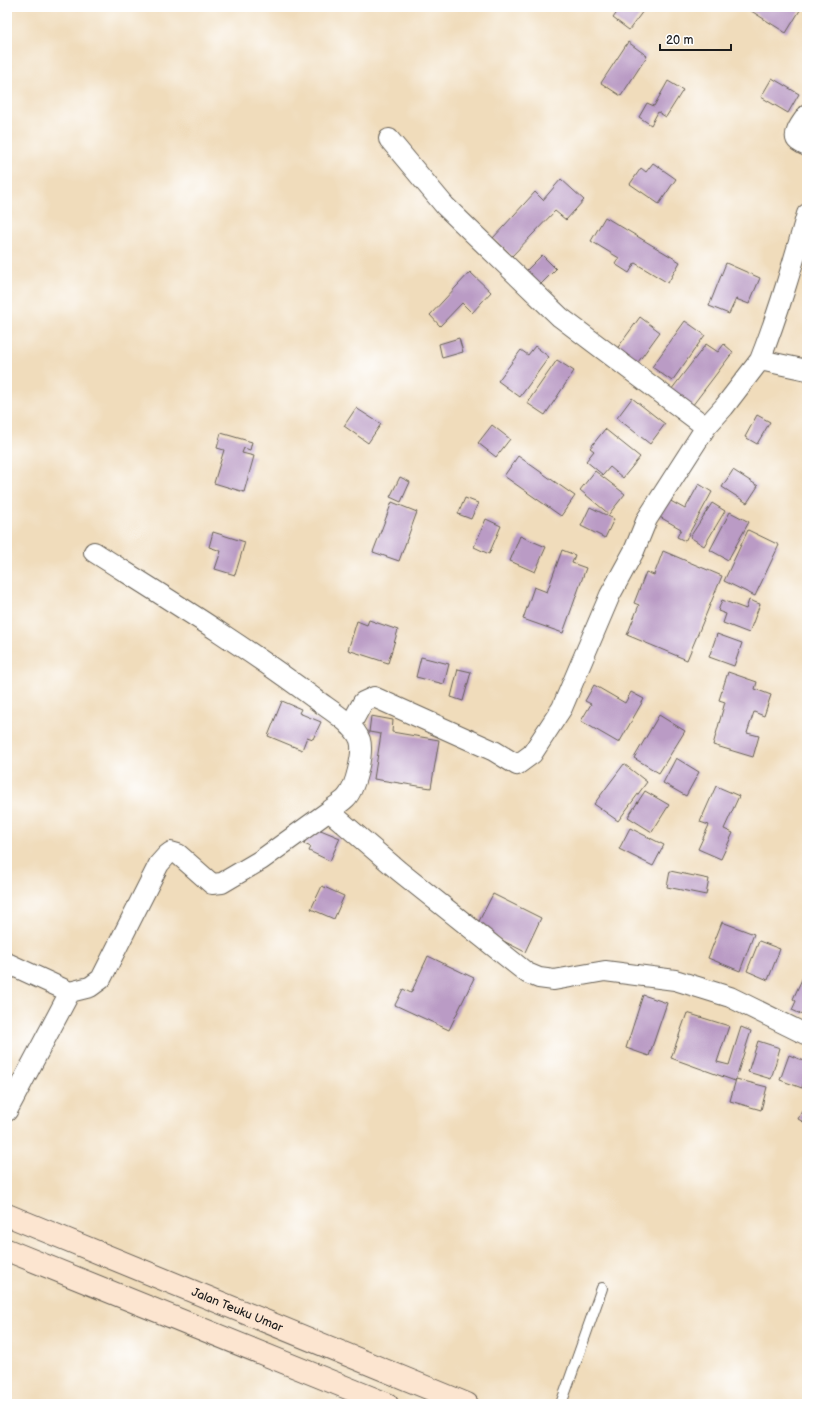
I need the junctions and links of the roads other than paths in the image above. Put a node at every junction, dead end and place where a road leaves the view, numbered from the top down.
1 (807, 115) edge
2 (389, 139) dead end
3 (807, 146) edge
4 (807, 214) edge
5 (760, 360) junction
6 (807, 370) edge
7 (706, 427) junction
8 (94, 552) dead end
9 (350, 726) junction
10 (329, 811) junction
11 (7, 962) edge
12 (70, 992) junction
13 (807, 1035) edge
14 (7, 1111) edge
15 (7, 1215) edge
16 (8, 1254) edge
17 (602, 1288) dead end
18 (388, 1404) edge
19 (467, 1404) edge
20 (560, 1404) edge

1 - 3 street
2 - 7 street
4 - 5 street
5 - 6 street
5 - 7 street
7 - 9 street
8 - 9 street
9 - 10 street
10 - 12 street
10 - 13 street
11 - 12 street
12 - 14 street
15 - 19 main road, Jalan Teuku Umar
16 - 18 main road
17 - 20 lane

